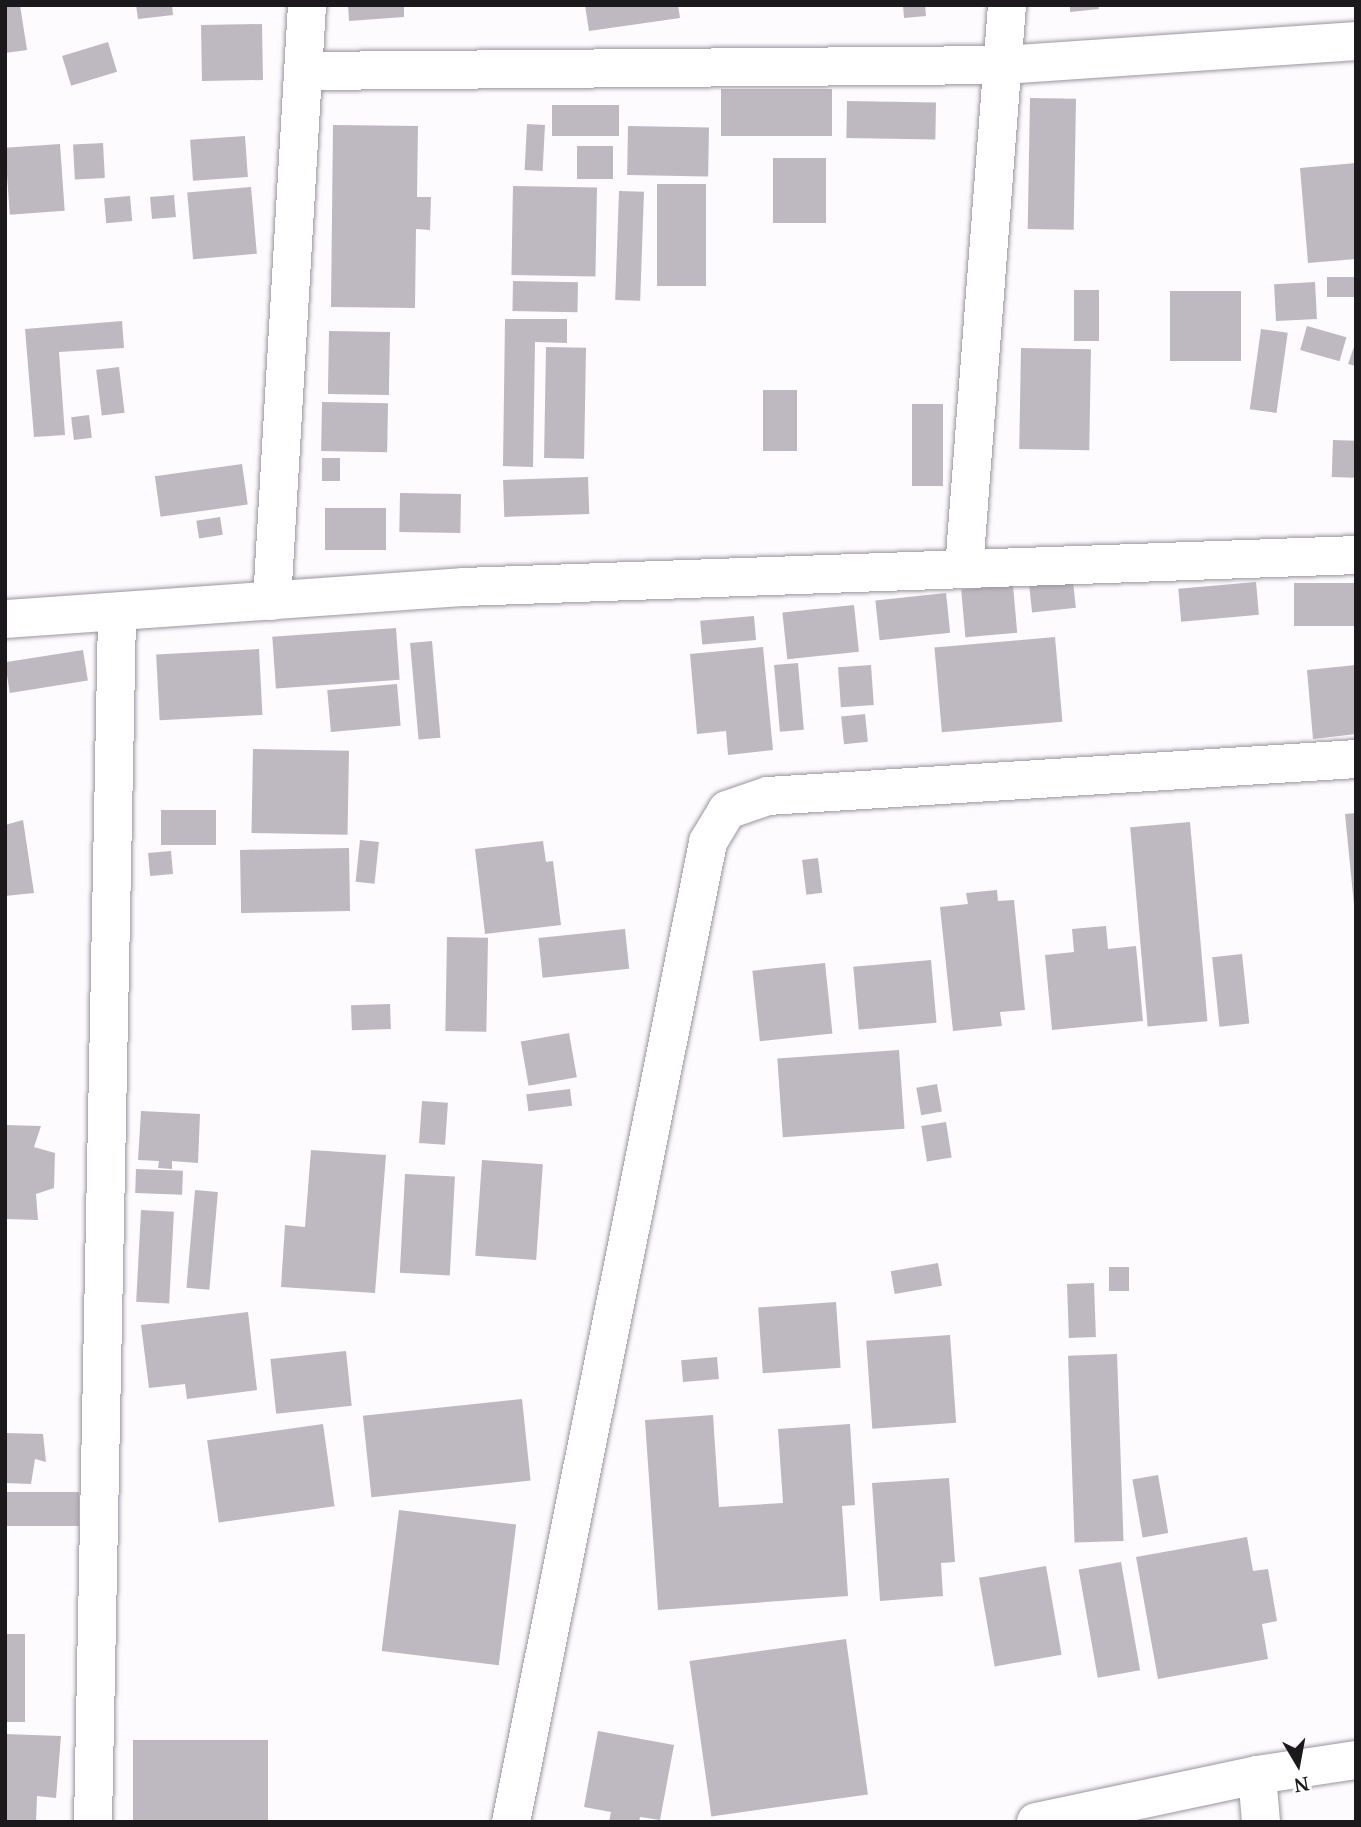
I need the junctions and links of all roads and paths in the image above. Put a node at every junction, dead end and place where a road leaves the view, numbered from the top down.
1 (307, 5) edge
2 (1007, 5) edge
3 (1356, 41) edge
4 (1004, 65) junction
5 (303, 71) junction
6 (1356, 555) edge
7 (964, 569) junction
8 (272, 601) junction
9 (117, 612) junction
10 (5, 619) edge
11 (1356, 759) edge
12 (1356, 1760) edge
13 (1257, 1775) junction
14 (93, 1822) edge
15 (511, 1822) edge
16 (1036, 1822) edge
17 (1261, 1822) edge

1 - 5 street
2 - 4 street
3 - 4 street
4 - 5 street
4 - 7 street
5 - 8 street
6 - 7 street
7 - 8 street
8 - 9 street
9 - 10 street
9 - 14 street
11 - 15 street
12 - 13 street
13 - 16 street
13 - 17 street

